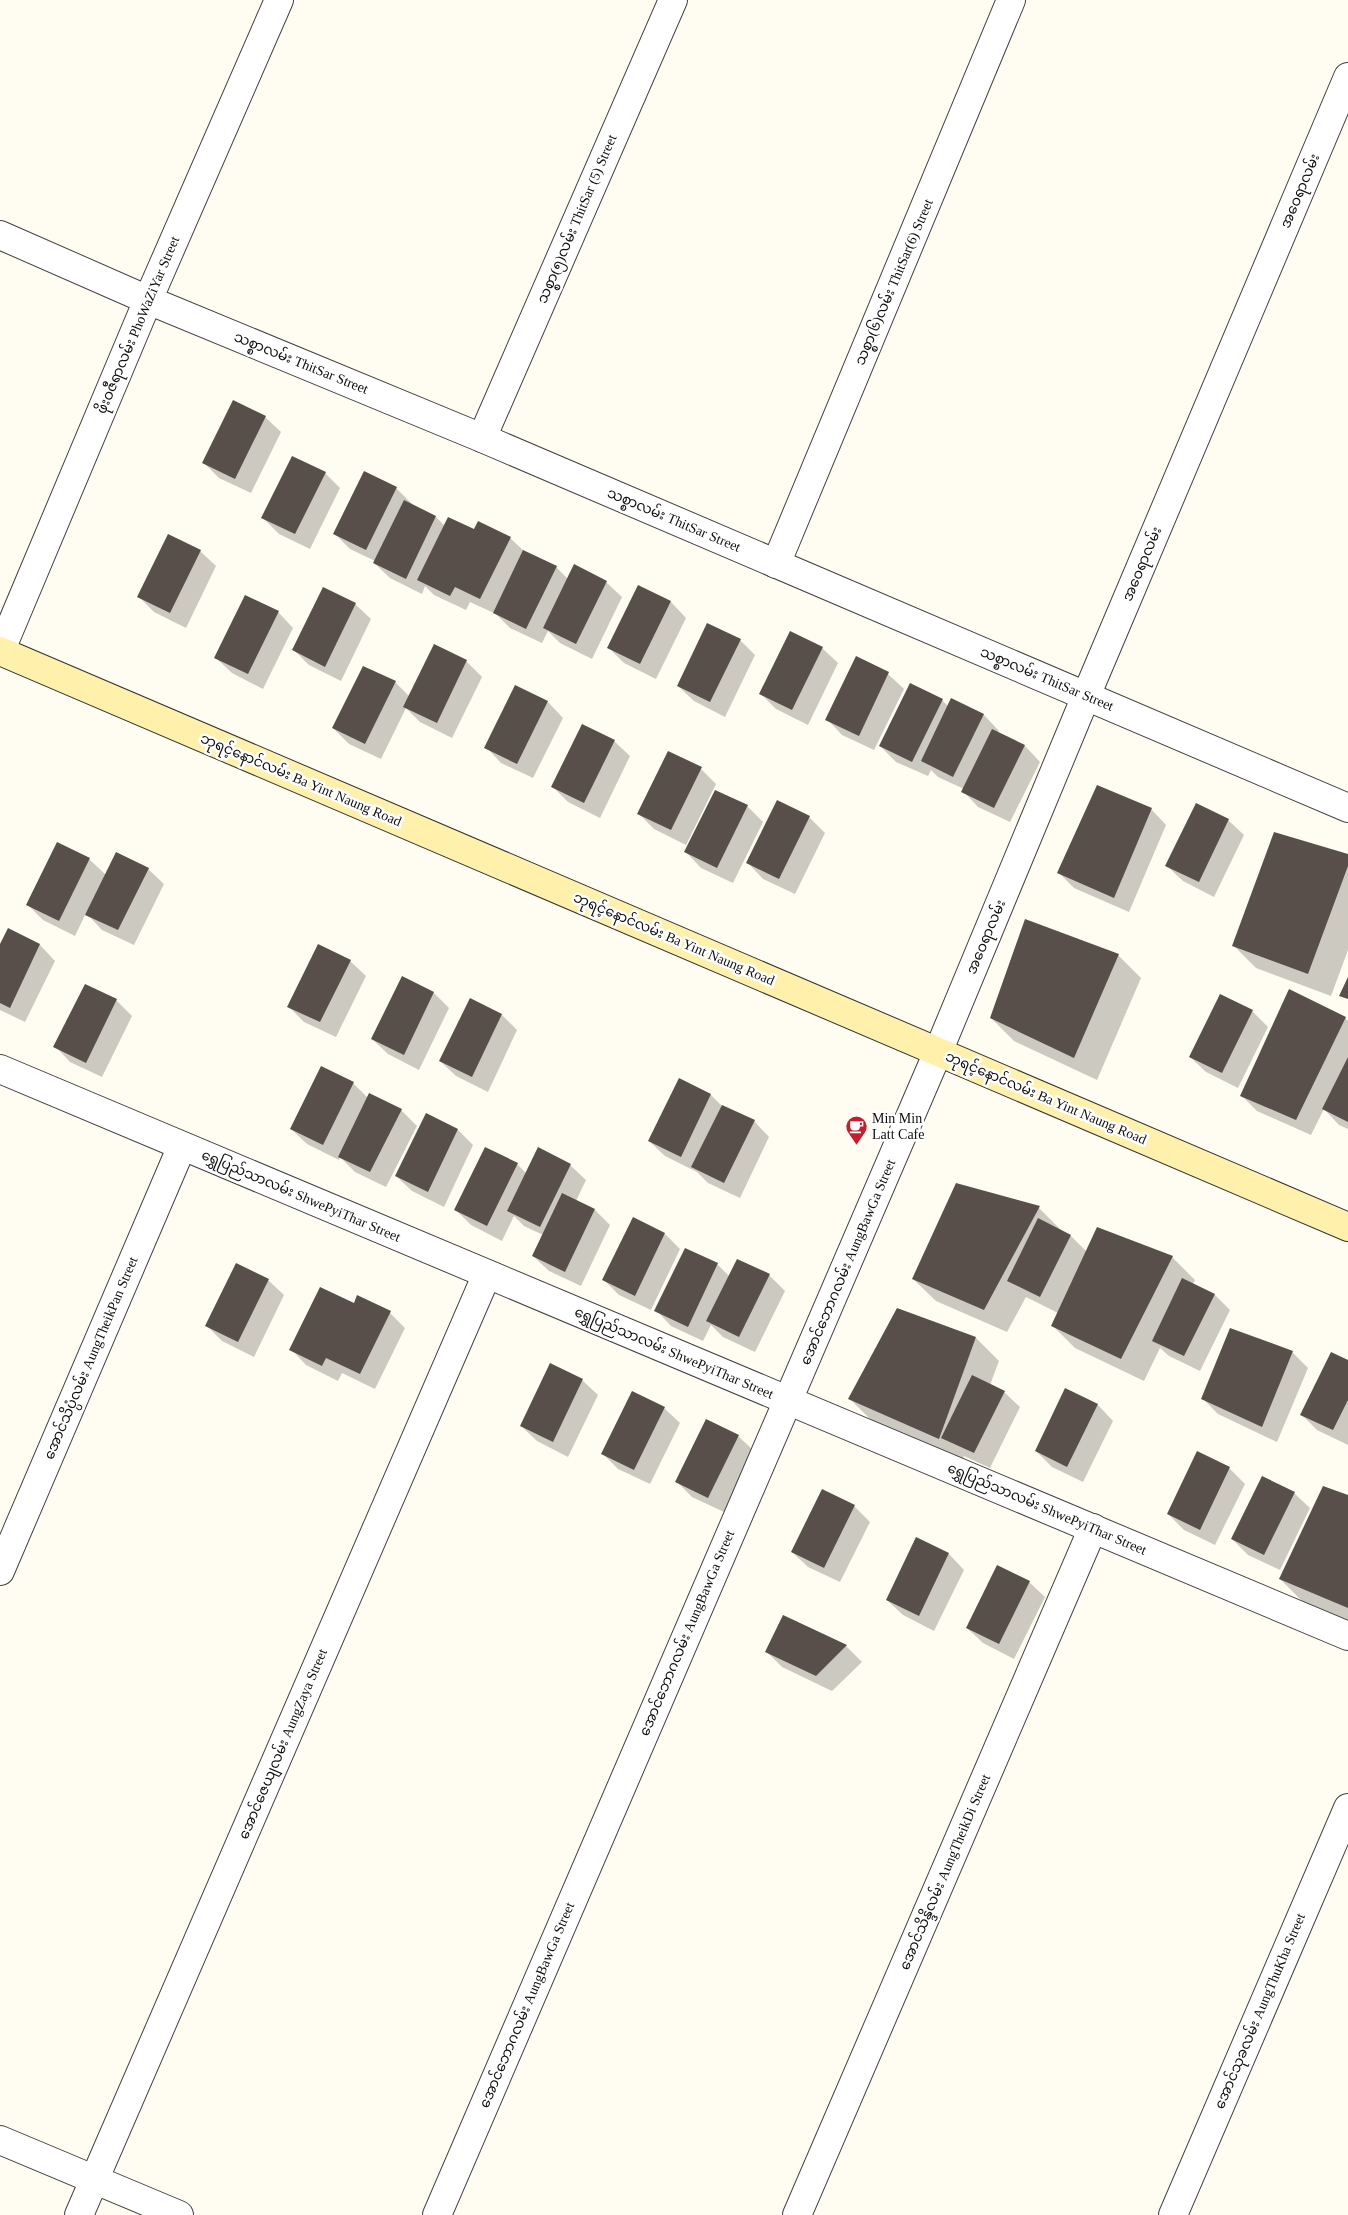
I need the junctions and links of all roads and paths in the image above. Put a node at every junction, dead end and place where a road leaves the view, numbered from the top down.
1 (279, 0) edge
2 (673, 0) edge
3 (1011, 0) edge
4 (1348, 76) edge
5 (0, 235) edge
6 (148, 300) junction
7 (482, 438) junction
8 (776, 564) junction
9 (0, 651) edge
10 (1086, 696) junction
11 (1348, 808) edge
12 (938, 1052) junction
13 (0, 1069) edge
14 (182, 1146) junction
15 (1348, 1226) edge
16 (487, 1274) junction
17 (788, 1400) junction
18 (1093, 1528) junction
19 (0, 1571) edge
20 (1348, 1636) edge
21 (1348, 1808) edge
22 (0, 2140) edge
23 (94, 2180) junction
24 (79, 2215) edge
25 (179, 2215) edge
26 (437, 2215) edge
27 (797, 2215) edge
28 (1173, 2215) edge

1 - 6 street, ဖိုးဝဇီရာလမ်း PhoWaZiYar Street
2 - 7 street, သစ္စာ(၅)လမ်း ThitSar (5) Street
3 - 8 street, သစ္စာ(၆)လမ်း ThitSar(6) Street
4 - 10 street, အဝေရာလမ်း
5 - 6 street, သစ္စာလမ်း ThitSar Street
6 - 7 street, သစ္စာလမ်း ThitSar Street
6 - 9 street, ဖိုးဝဇီရာလမ်း PhoWaZiYar Street
7 - 8 street, သစ္စာလမ်း ThitSar Street
8 - 10 street, သစ္စာလမ်း ThitSar Street
9 - 12 main road, ဘုရင့်နောင်လမ်း Ba Yint Naung Road
10 - 11 street, သစ္စာလမ်း ThitSar Street
10 - 12 street, အဝေရာလမ်း
12 - 15 main road, ဘုရင့်နောင်လမ်း Ba Yint Naung Road
12 - 17 street, အောင်ဘောဂလမ်း AungBawGa Street
13 - 14 street, ရွှေပြည်သာလမ်း ShwePyiThar Street
14 - 16 street, ရွှေပြည်သာလမ်း ShwePyiThar Street
14 - 19 street, အောင်သိပ္ပံလမ်း AungTheikPan Street
16 - 17 street, ရွှေပြည်သာလမ်း ShwePyiThar Street
16 - 23 street, အောင်ဇေယျလမ်း AungZaya Street
17 - 18 street, ရွှေပြည်သာလမ်း ShwePyiThar Street
17 - 26 street, အောင်ဘောဂလမ်း AungBawGa Street
18 - 20 street, ရွှေပြည်သာလမ်း ShwePyiThar Street
18 - 27 street, အောင်သိန္ဒိလမ်း AungTheikDi Street
21 - 28 street, အောင်သုခလမ်း AungThuKha Street
22 - 23 street
23 - 24 street, အောင်ဇေယျလမ်း AungZaya Street
23 - 25 street

